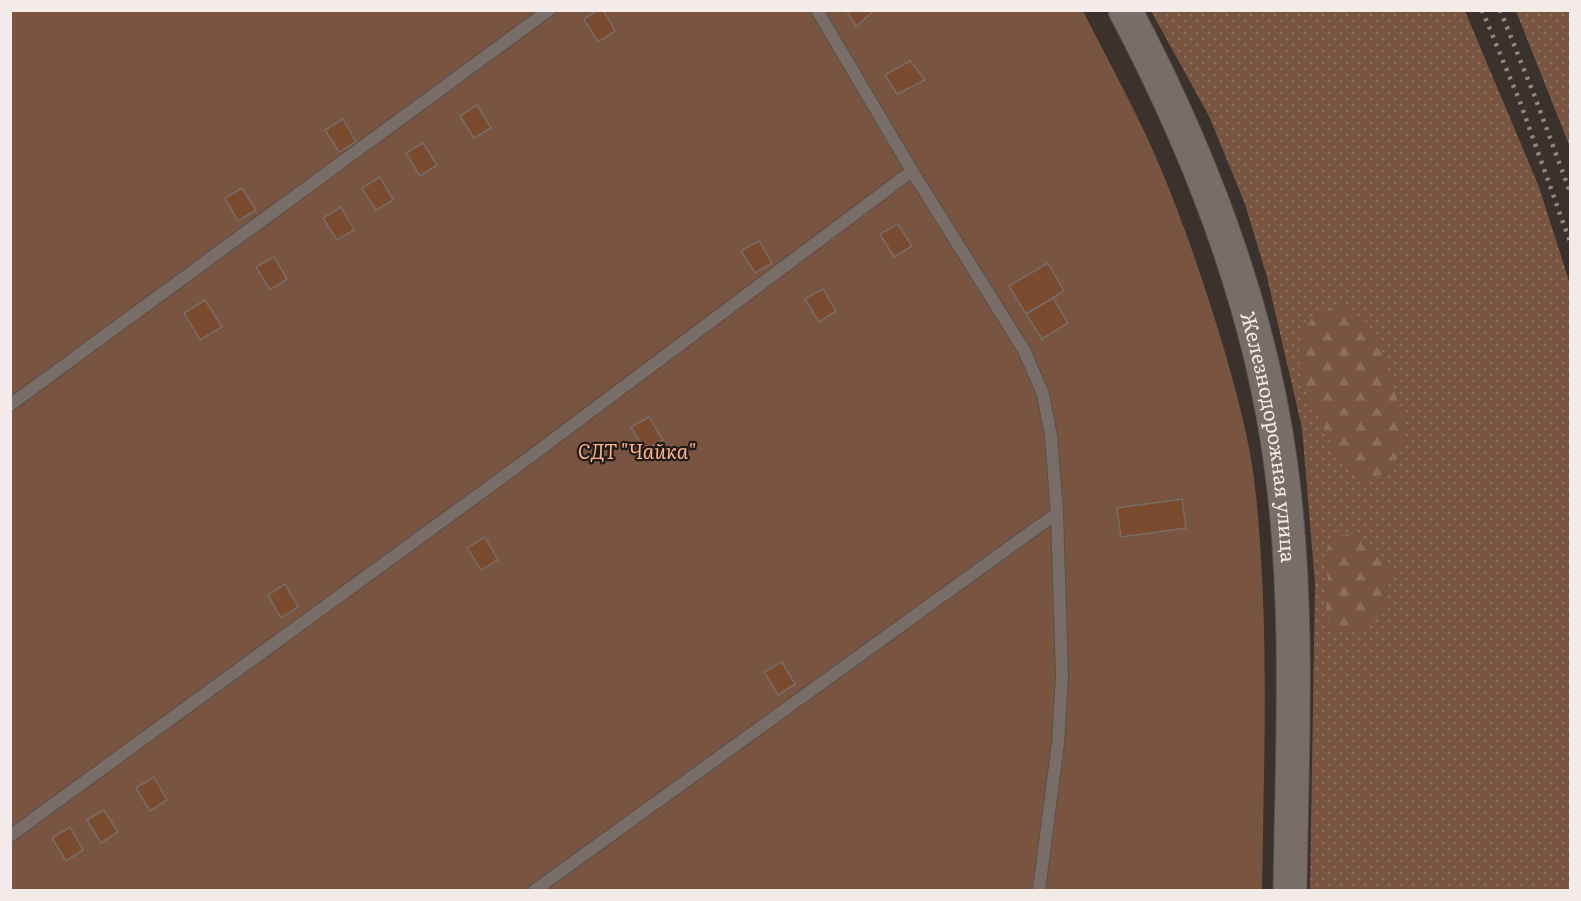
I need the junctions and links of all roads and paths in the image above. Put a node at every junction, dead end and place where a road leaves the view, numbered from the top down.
1 (549, 10) edge
2 (818, 10) edge
3 (1125, 10) edge
4 (912, 171) junction
5 (10, 405) edge
6 (1057, 513) junction
7 (10, 837) edge
8 (535, 891) edge
9 (1039, 891) edge
10 (1290, 891) edge

1 - 5 lane
2 - 4 lane
3 - 10 main road, Железнодорожная улица
4 - 6 lane
4 - 7 lane
6 - 8 lane
6 - 9 lane

